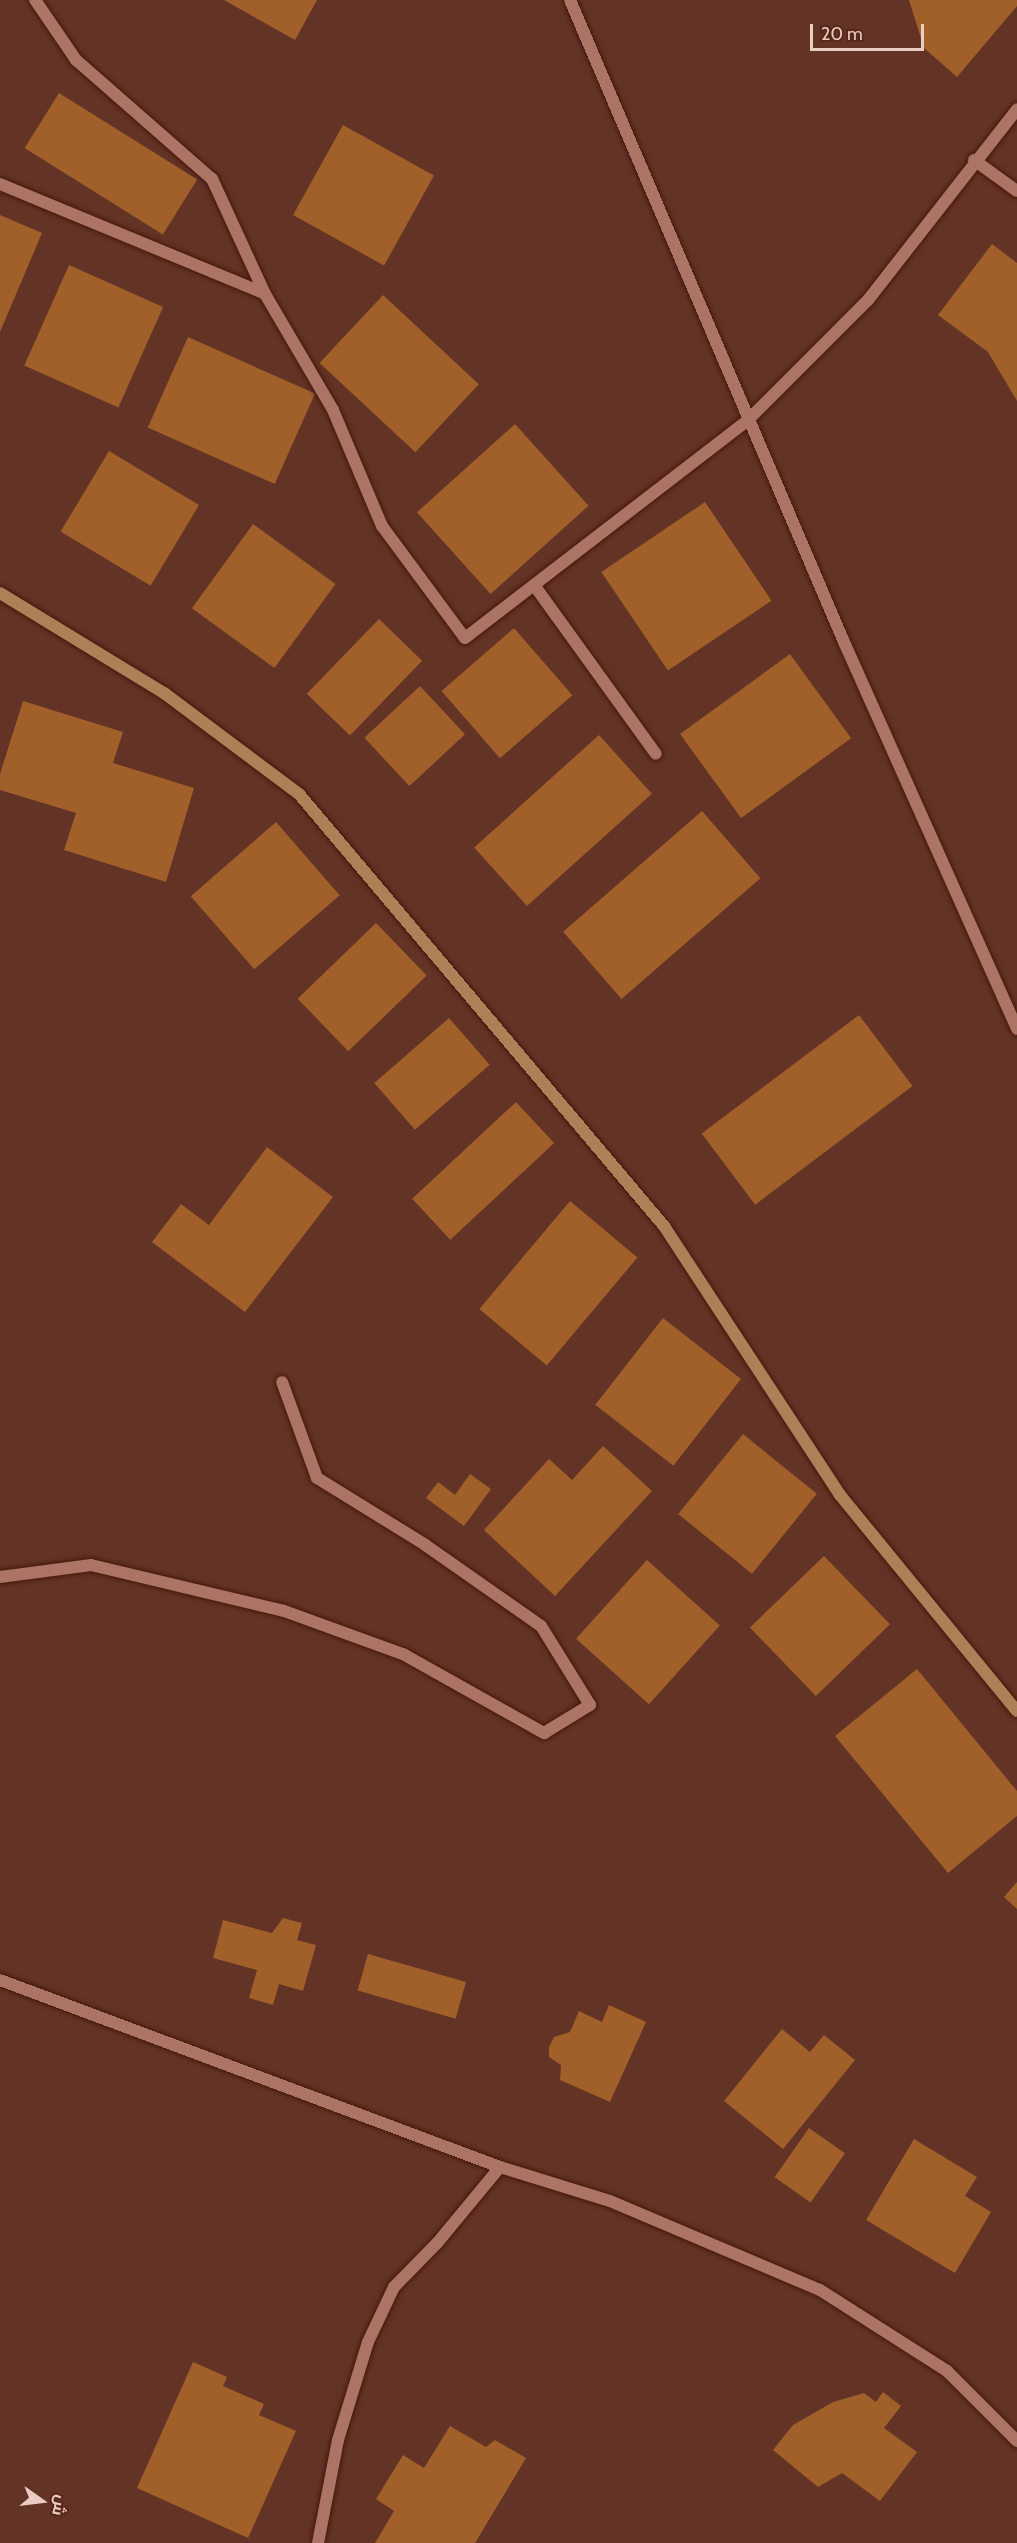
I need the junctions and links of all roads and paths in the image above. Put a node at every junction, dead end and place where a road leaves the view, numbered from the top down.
1 (35, 0) edge
2 (570, 0) edge
3 (1017, 109) edge
4 (974, 160) junction
5 (0, 184) edge
6 (1017, 190) edge
7 (265, 294) junction
8 (748, 420) junction
9 (534, 585) junction
10 (0, 593) edge
11 (656, 754) dead end
12 (1015, 1018) edge
13 (282, 1382) dead end
14 (0, 1577) edge
15 (1017, 1711) edge
16 (0, 1980) edge
17 (500, 2167) junction
18 (1017, 2441) edge
19 (318, 2543) edge

1 - 7 street
2 - 8 street
3 - 4 street
4 - 6 street
4 - 8 street
5 - 7 street
7 - 9 street
8 - 9 street
8 - 12 street
9 - 11 street
10 - 15 main road
13 - 14 street
16 - 17 street
17 - 18 street
17 - 19 street

